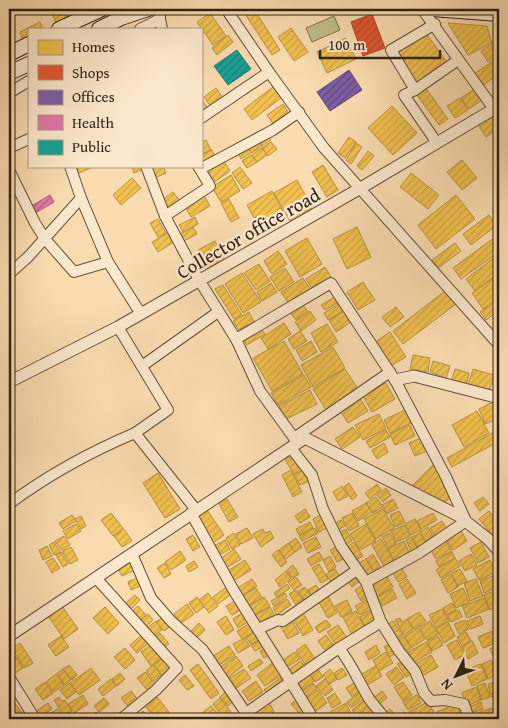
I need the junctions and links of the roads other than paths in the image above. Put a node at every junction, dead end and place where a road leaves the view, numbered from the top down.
1 (102, 9) edge
2 (148, 9) edge
3 (226, 9) edge
4 (422, 9) edge
5 (432, 9) edge
6 (478, 11) edge
7 (499, 14) edge
8 (161, 19) edge
9 (435, 24) junction
10 (61, 28) edge
11 (101, 28) edge
12 (142, 28) edge
13 (28, 44) edge
14 (9, 54) edge
15 (458, 60) junction
16 (28, 67) edge
17 (269, 72) junction
18 (9, 73) edge
19 (28, 81) edge
20 (415, 90) junction
21 (9, 93) edge
22 (497, 108) edge
23 (298, 112) junction
24 (202, 117) edge
25 (28, 139) edge
26 (438, 143) junction
27 (9, 148) edge
28 (202, 166) edge
29 (71, 168) edge
30 (147, 168) edge
31 (199, 168) edge
32 (9, 170) edge
33 (359, 190) junction
34 (81, 198) junction
35 (165, 216) junction
36 (45, 239) junction
37 (108, 262) junction
38 (9, 274) edge
39 (199, 280) junction
40 (218, 312) junction
41 (141, 314) junction
42 (118, 327) junction
43 (236, 339) junction
44 (499, 346) edge
45 (142, 366) junction
46 (392, 376) junction
47 (9, 382) edge
48 (499, 398) edge
49 (135, 433) junction
50 (297, 441) junction
51 (9, 504) edge
52 (194, 512) junction
53 (466, 521) junction
54 (499, 551) edge
55 (132, 554) junction
56 (358, 570) junction
57 (96, 578) junction
58 (366, 582) junction
59 (380, 622) junction
60 (258, 629) junction
61 (9, 636) edge
62 (339, 648) junction
63 (9, 677) edge
64 (289, 682) junction
65 (248, 717) edge
66 (35, 719) edge
67 (121, 719) edge
68 (312, 719) edge
69 (385, 719) edge
70 (469, 719) edge

1 - 10 main road
2 - 11 main road
3 - 17 street
4 - 9 street
5 - 6 main road
6 - 7 main road
8 - 12 street
9 - 15 street
9 - 20 street
13 - 14 main road
15 - 20 street
15 - 22 street
16 - 18 main road
17 - 23 street
17 - 24 street
19 - 21 street
20 - 26 street
22 - 26 street, Collector office road
23 - 28 street
23 - 33 street
25 - 27 street
26 - 33 street, Collector office road
29 - 34 street
30 - 35 street
31 - 35 street
32 - 36 street
33 - 39 street, Collector office road
33 - 44 street
34 - 36 street
34 - 37 street
35 - 39 street
36 - 37 street
36 - 38 street
37 - 41 street
39 - 40 street
39 - 41 street, Collector office road
40 - 43 street
40 - 45 street
41 - 42 street, Collector office road
42 - 45 street
42 - 47 street, Collector office road
43 - 46 street
43 - 50 street
45 - 49 street
46 - 48 street
46 - 50 street
46 - 53 street
49 - 51 street
49 - 52 street
50 - 52 street
50 - 53 street
50 - 56 street
52 - 55 street
52 - 60 street
53 - 54 street
53 - 58 street
55 - 57 street
55 - 65 street
56 - 58 street
56 - 60 street
57 - 61 street
57 - 67 street
58 - 59 street
59 - 62 street
59 - 70 street
60 - 64 street
62 - 64 street
62 - 69 street
63 - 66 street
64 - 65 street
64 - 68 street

